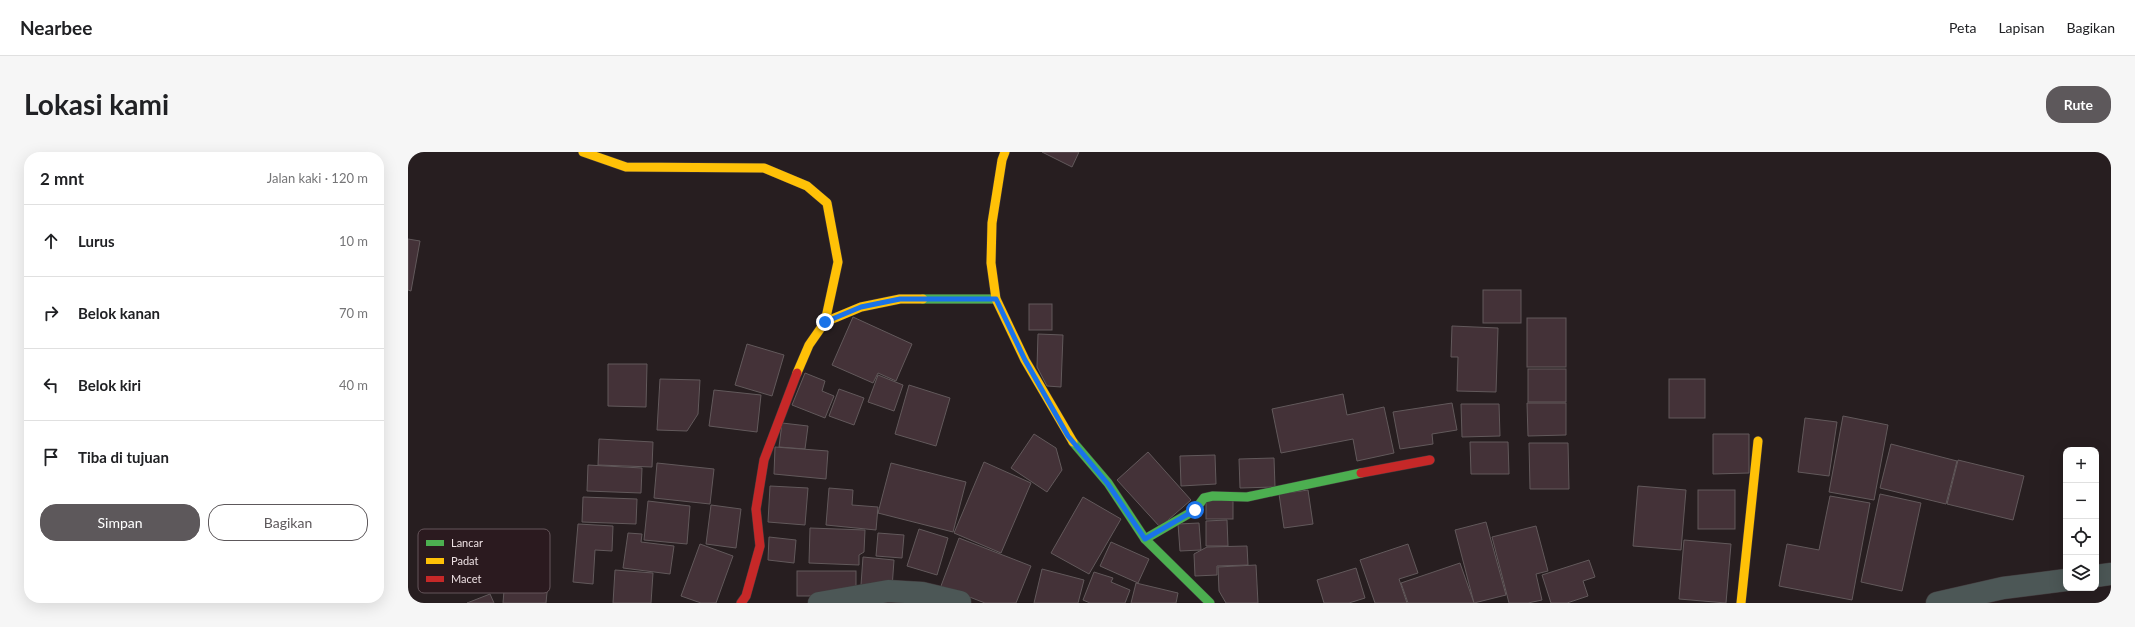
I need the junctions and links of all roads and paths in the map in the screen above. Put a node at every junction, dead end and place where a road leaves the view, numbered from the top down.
1 (583, 152) edge
2 (1005, 152) edge
3 (996, 299) junction
4 (825, 322) junction
5 (1758, 441) dead end
6 (1430, 460) dead end
7 (1145, 539) junction
8 (2111, 574) edge
9 (2099, 576) edge
10 (2063, 580) edge
11 (960, 602) edge
12 (741, 603) edge
13 (819, 603) edge
14 (1210, 603) edge
15 (1741, 603) edge
16 (1937, 603) edge

1 - 4 street
2 - 3 street
3 - 4 street
3 - 7 street
4 - 12 street
5 - 15 street
6 - 7 street
7 - 14 street
8 - 9 street
10 - 16 street
11 - 13 street

